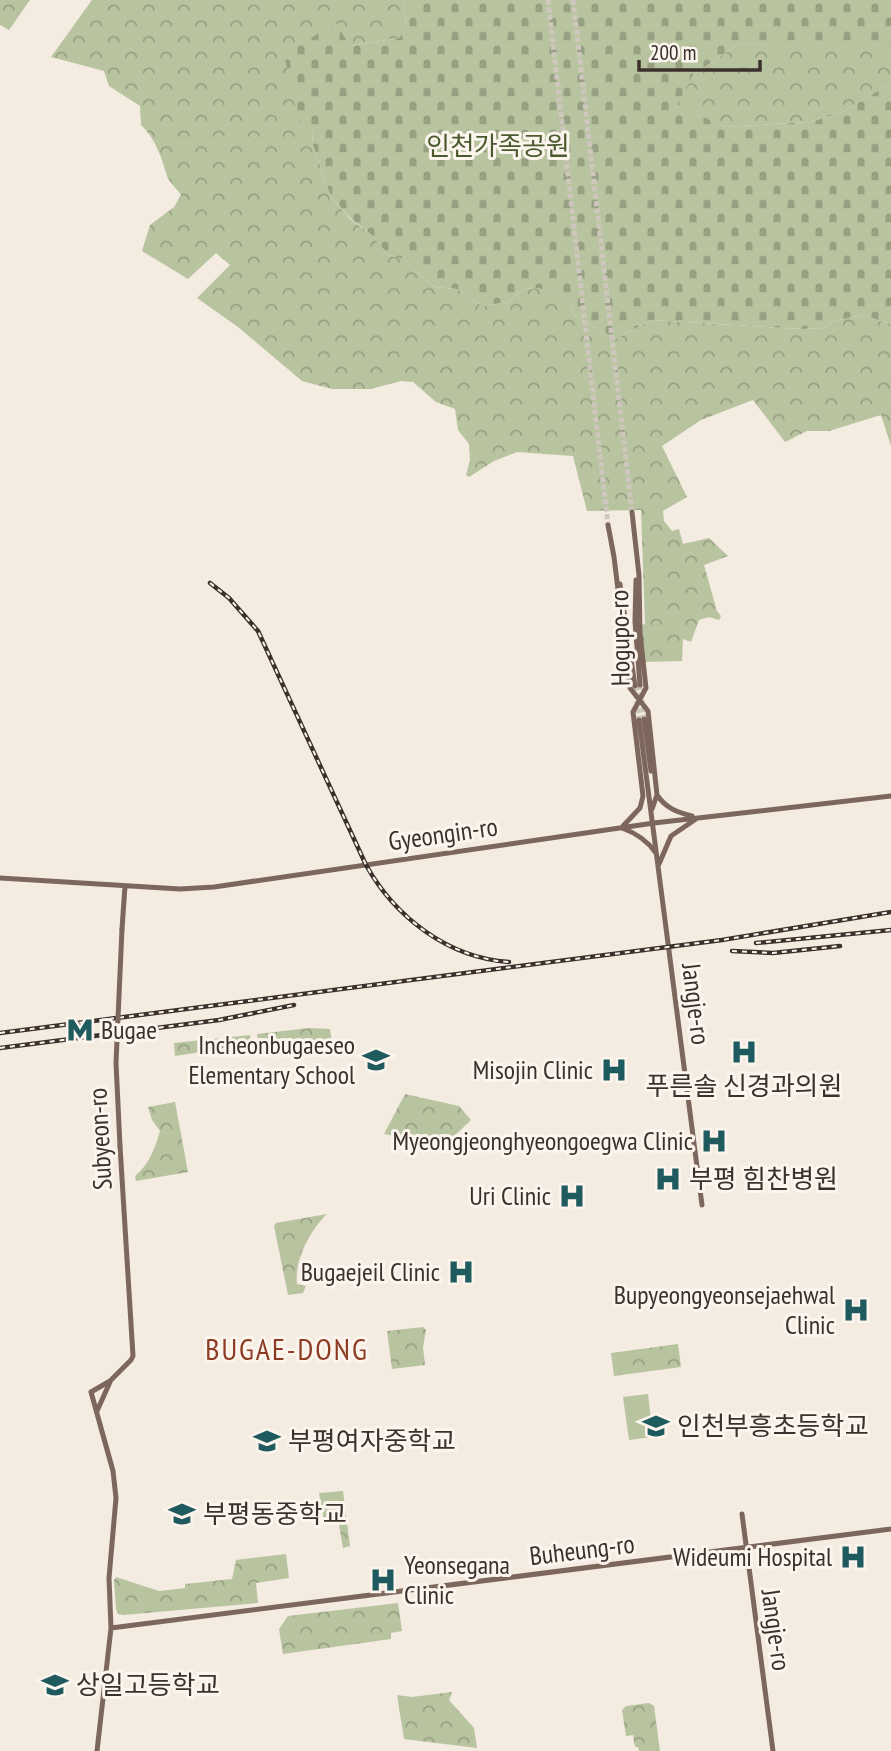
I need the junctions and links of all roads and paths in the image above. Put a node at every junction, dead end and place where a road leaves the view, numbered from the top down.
1 (632, 512) tunnel mouth
2 (608, 525) tunnel mouth
3 (636, 554) junction
4 (614, 557) junction
5 (639, 700) junction
6 (642, 720) tunnel mouth
7 (657, 795) junction
8 (643, 796) junction
9 (891, 796) edge
10 (652, 809) junction
11 (698, 818) junction
12 (654, 823) junction
13 (621, 828) junction
14 (658, 855) junction
15 (659, 865) junction
16 (0, 878) edge
17 (125, 886) junction
18 (702, 1205) dead end
19 (110, 1381) junction
20 (97, 1411) junction
21 (741, 1514) dead end
22 (891, 1529) edge
23 (746, 1549) junction
24 (111, 1628) junction
25 (97, 1751) edge
26 (773, 1751) edge

1 - 3 main road, Hogupo-ro
2 - 4 main road, Hogupo-ro
3 - 4 main road, Hogupo-ro
3 - 5 main road, Hogupo-ro
4 - 5 main road, Hogupo-ro
5 - 7 main road
5 - 8 main road
6 - 10 main road, Jangje-ro
7 - 10 main road
7 - 11 main road
8 - 10 main road
8 - 13 main road
9 - 11 main road, Gyeongin-ro
10 - 12 main road, Jangje-ro
11 - 12 main road, Gyeongin-ro
11 - 15 main road
12 - 13 main road, Gyeongin-ro
12 - 14 main road, Jangje-ro
13 - 14 main road
13 - 17 main road, Gyeongin-ro
14 - 15 main road, Jangje-ro
15 - 18 main road, Jangje-ro
16 - 17 main road, Gyeongin-ro
17 - 19 main road, Subyeon-ro, bridge
19 - 20 main road, Subyeon-ro
19 - 20 main road, Subyeon-ro
20 - 24 main road, Subyeon-ro
21 - 23 main road, Jangje-ro
22 - 23 main road, Buheung-ro
23 - 24 main road, Buheung-ro
23 - 26 main road, Jangje-ro
24 - 25 main road, Subyeon-ro

